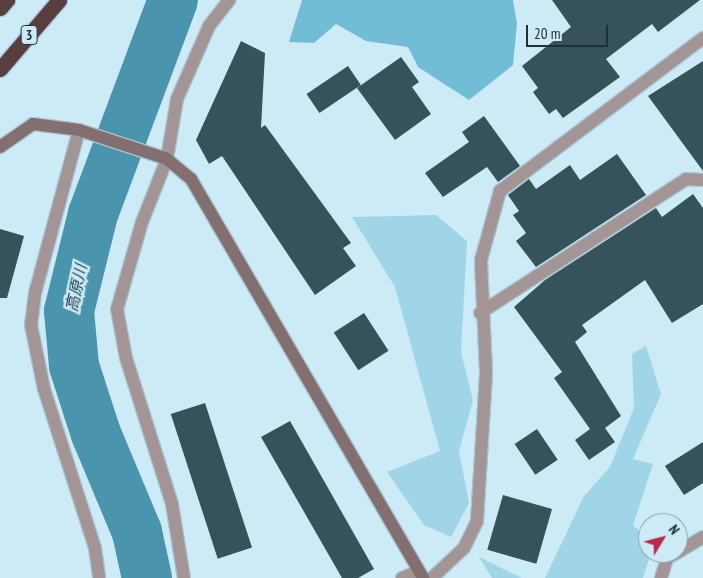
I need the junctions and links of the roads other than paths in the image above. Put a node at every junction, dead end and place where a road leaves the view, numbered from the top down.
1 (7, 0) edge
2 (59, 0) edge
3 (229, 0) edge
4 (0, 8) edge
5 (703, 38) edge
6 (0, 69) edge
7 (84, 131) junction
8 (0, 147) edge
9 (166, 159) junction
10 (703, 180) edge
11 (480, 313) junction
12 (703, 537) edge
13 (688, 546) edge
14 (666, 563) edge
15 (421, 575) edge
16 (99, 578) edge
17 (184, 578) edge
18 (402, 578) edge
19 (432, 578) edge
20 (661, 578) edge

1 - 4 highway
2 - 6 highway, 3
3 - 9 street
5 - 11 street
7 - 8 street
7 - 9 street
7 - 16 street
9 - 15 street
9 - 17 street
10 - 11 street
11 - 19 street
12 - 13 street
14 - 20 street
15 - 18 street

